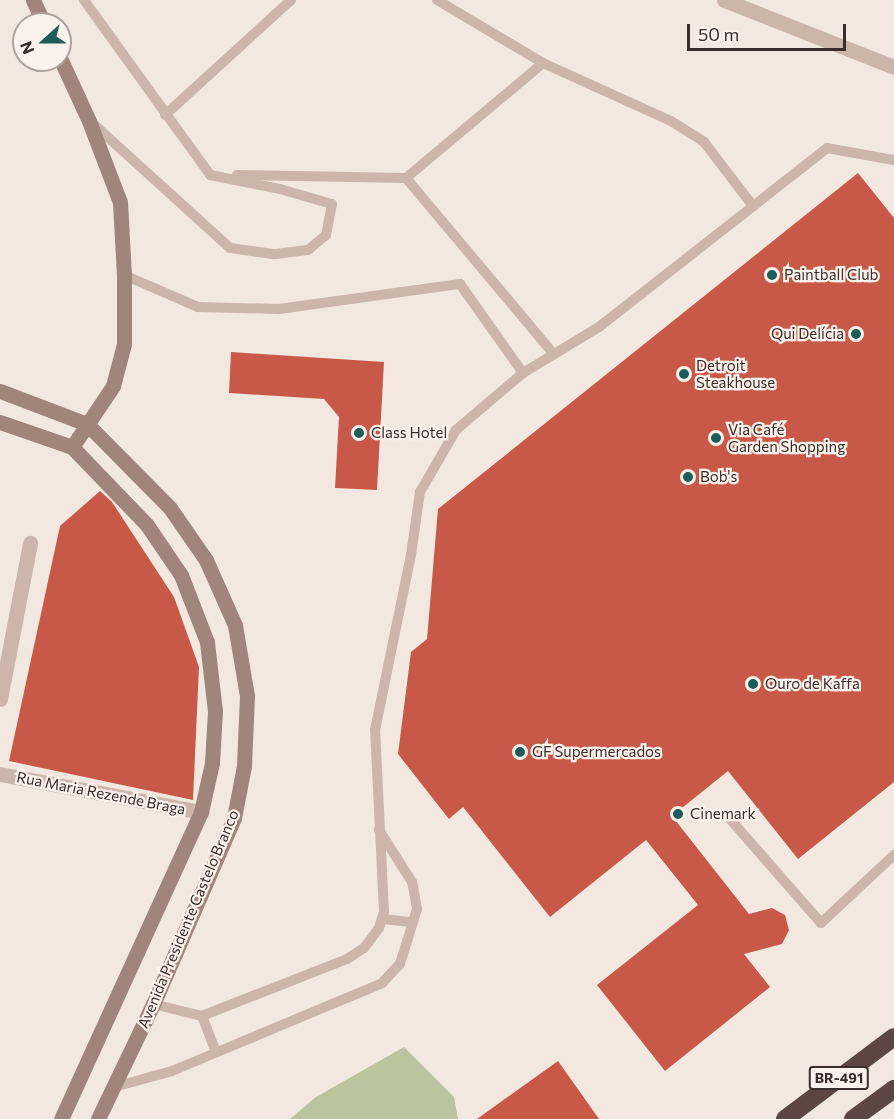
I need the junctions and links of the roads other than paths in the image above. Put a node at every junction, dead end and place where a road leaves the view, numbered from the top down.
1 (84, 0) edge
2 (291, 0) edge
3 (437, 0) edge
4 (724, 0) edge
5 (745, 4) edge
6 (543, 63) junction
7 (894, 67) edge
8 (66, 72) edge
9 (165, 115) junction
10 (89, 121) junction
11 (894, 160) edge
12 (210, 175) junction
13 (406, 178) junction
14 (753, 206) junction
15 (124, 275) junction
16 (553, 353) junction
17 (524, 373) junction
18 (0, 391) edge
19 (0, 422) edge
20 (87, 424) junction
21 (72, 447) junction
22 (30, 543) dead end
23 (0, 699) edge
24 (0, 774) edge
25 (201, 812) junction
26 (730, 819) dead end
27 (379, 829) junction
28 (894, 855) edge
29 (382, 919) junction
30 (413, 922) junction
31 (153, 1004) junction
32 (202, 1016) junction
33 (894, 1037) edge
34 (216, 1052) junction
35 (114, 1087) junction
36 (894, 1089) edge
37 (61, 1119) edge
38 (98, 1119) edge
39 (785, 1119) edge
40 (853, 1119) edge

1 - 9 lane
2 - 9 lane
3 - 6 lane
4 - 5 street
5 - 7 street
6 - 13 lane
6 - 14 lane
8 - 10 main road
9 - 12 lane
10 - 12 lane
10 - 15 main road
11 - 14 lane
12 - 13 lane
13 - 16 lane
14 - 16 lane
15 - 17 lane
15 - 20 main road
16 - 17 lane
17 - 27 lane
18 - 20 main road, Avenida Presidente Castelo Branco
19 - 21 main road, Avenida Presidente Castelo Branco
20 - 21 main road
20 - 31 main road, Avenida Presidente Castelo Branco
21 - 25 main road, Avenida Presidente Castelo Branco
22 - 23 street
24 - 25 street, Rua Maria Rezende Braga
25 - 37 main road, Avenida Presidente Castelo Branco
26 - 28 lane
27 - 29 lane
27 - 30 lane
29 - 30 lane
29 - 32 lane
30 - 34 lane
31 - 32 lane
31 - 35 main road, Avenida Presidente Castelo Branco
32 - 34 lane
33 - 39 highway, BR-491
34 - 35 lane
35 - 38 main road, Avenida Presidente Castelo Branco
36 - 40 highway, BR-491

